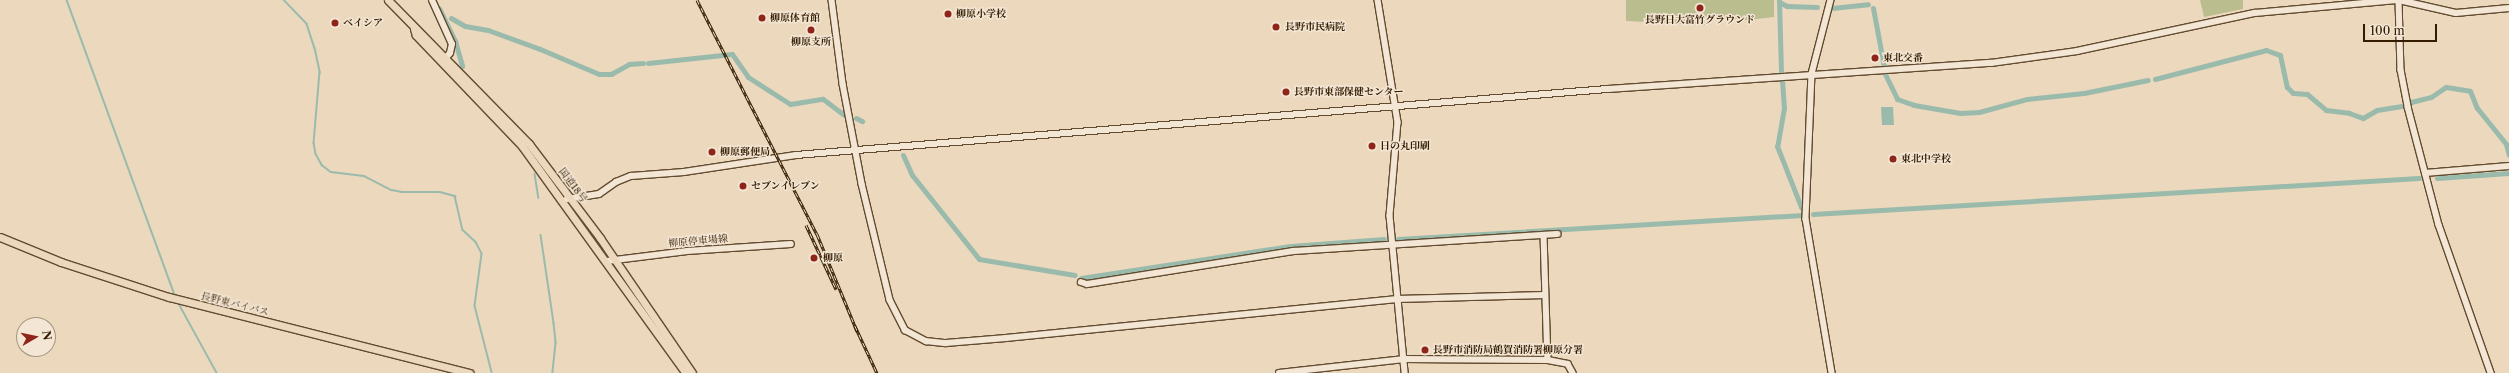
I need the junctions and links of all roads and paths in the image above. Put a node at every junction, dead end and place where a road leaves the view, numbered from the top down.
1 (388, 0) edge
2 (432, 0) edge
3 (832, 0) edge
4 (1378, 0) edge
5 (1831, 0) edge
6 (2399, 0) edge
7 (2509, 8) edge
8 (444, 60) junction
9 (1812, 74) junction
10 (1396, 107) junction
11 (855, 150) junction
12 (2509, 166) edge
13 (2425, 173) junction
14 (572, 199) junction
15 (563, 200) junction
16 (1557, 234) dead end
17 (1544, 235) junction
18 (0, 237) edge
19 (791, 244) dead end
20 (1392, 245) junction
21 (611, 261) junction
22 (1082, 282) dead end
23 (1546, 295) junction
24 (1397, 299) junction
25 (1404, 359) junction
26 (1548, 360) junction
27 (687, 370) edge
28 (470, 373) edge
29 (693, 373) edge
30 (1279, 373) edge
31 (1405, 373) edge
32 (1573, 373) edge
33 (1832, 373) edge
34 (2491, 373) edge

1 - 8 highway, 国道18号
2 - 8 main road
3 - 11 street
4 - 10 street
5 - 9 street
6 - 7 street
6 - 9 street
6 - 13 street
8 - 14 highway, 国道18号
8 - 15 highway, 国道18号
9 - 10 street
9 - 33 street
10 - 11 street
10 - 20 street
11 - 14 street
11 - 24 street
12 - 13 street
13 - 34 street
14 - 15 street
14 - 21 highway, 国道18号
15 - 21 highway, 国道18号
16 - 17 street
17 - 20 street
17 - 23 street
18 - 28 highway, 長野東バイパス
19 - 21 main road, 柳原停車場線
20 - 22 street
20 - 24 street
21 - 27 highway, 国道18号
23 - 24 street
23 - 26 street
24 - 25 street
25 - 26 street
25 - 30 street
25 - 31 street
26 - 32 street
27 - 29 highway, 国道18号

